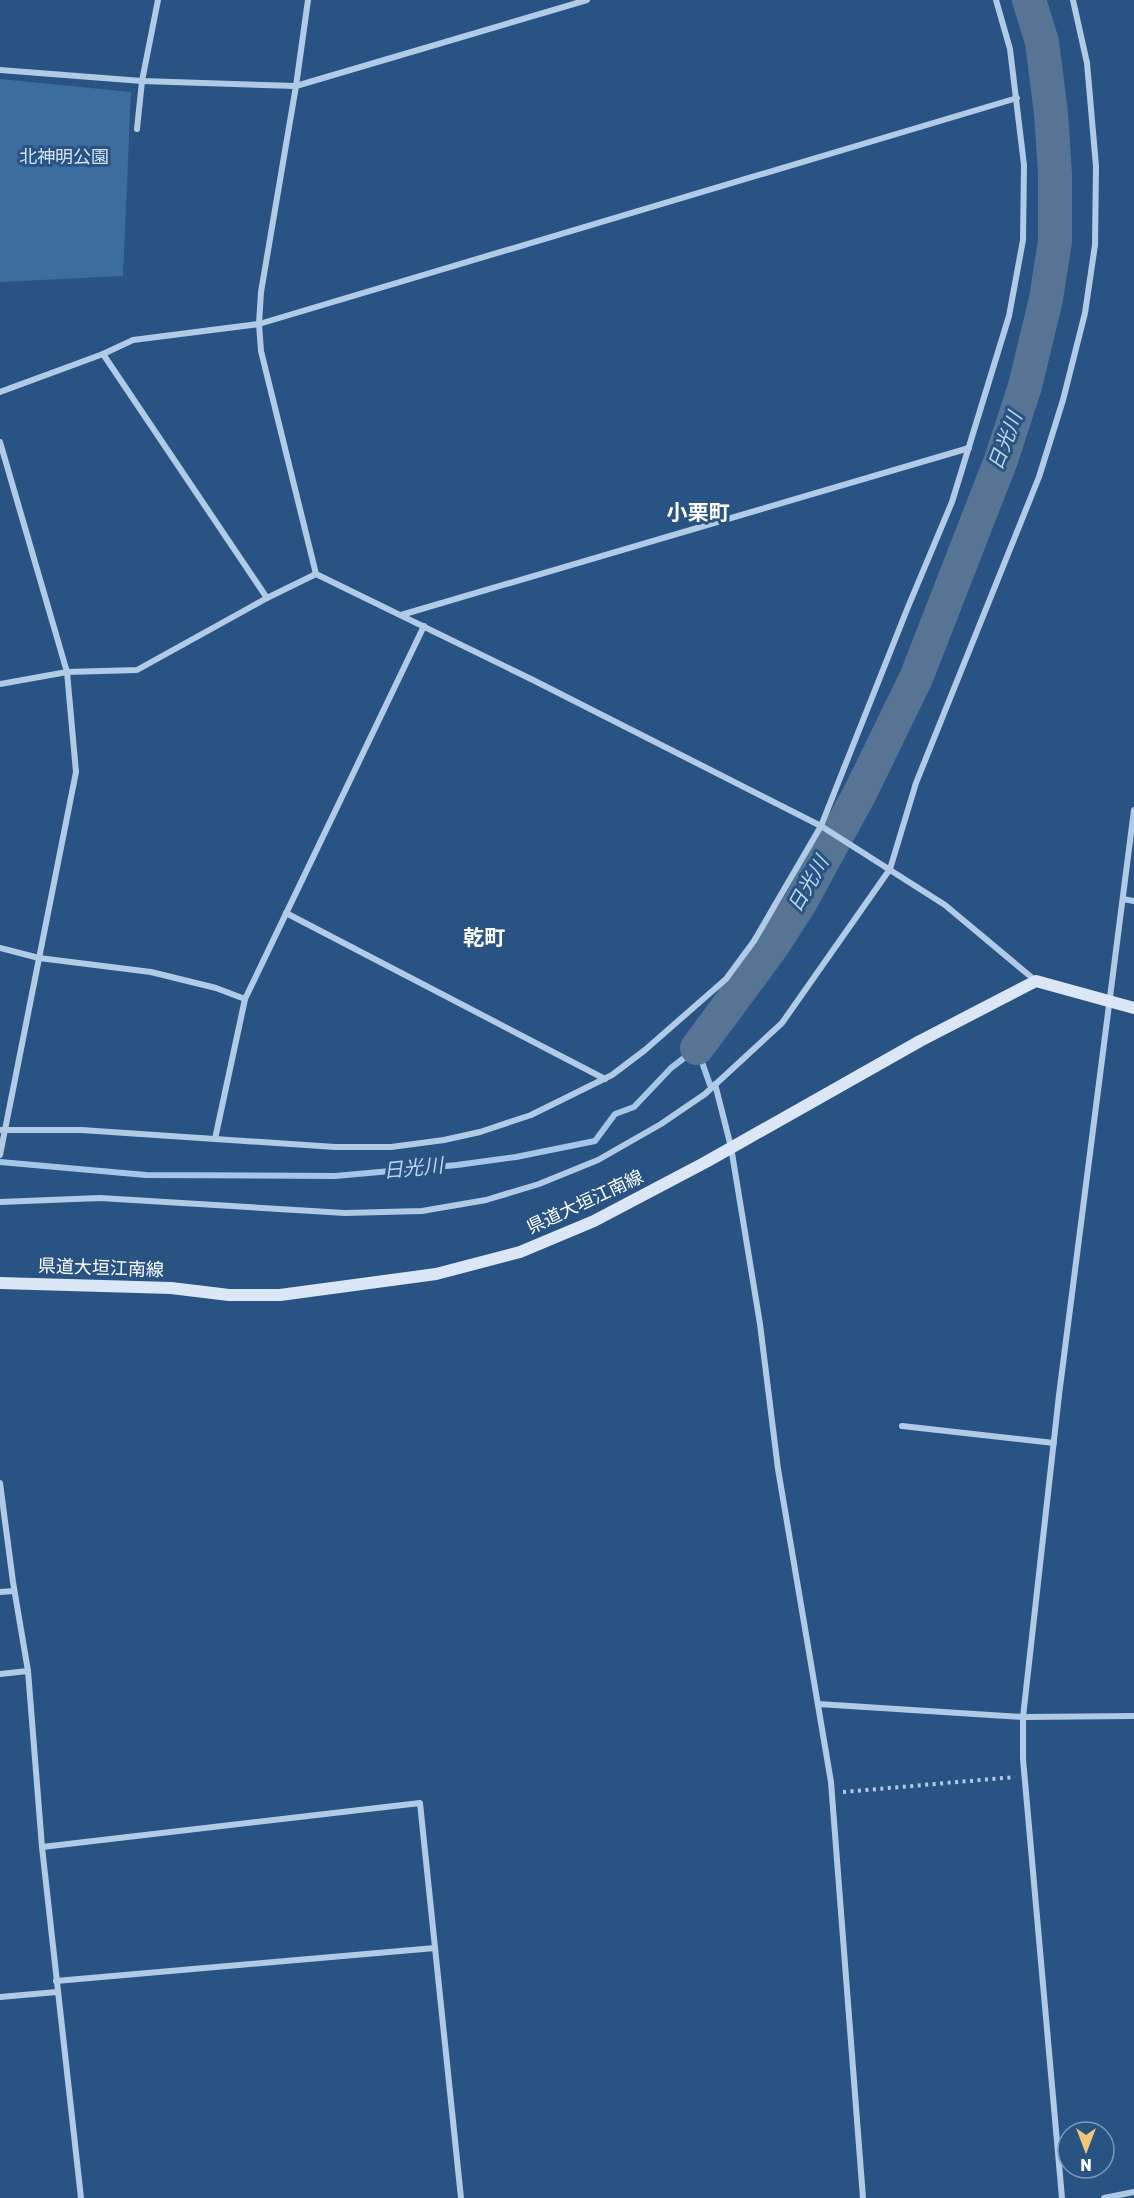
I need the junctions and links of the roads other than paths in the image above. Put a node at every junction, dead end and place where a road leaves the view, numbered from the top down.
1 (158, 0) edge
2 (308, 0) edge
3 (587, 0) edge
4 (996, 0) edge
5 (1073, 0) edge
6 (0, 70) edge
7 (141, 81) junction
8 (296, 86) junction
9 (1017, 98) junction
10 (137, 129) dead end
11 (259, 324) junction
12 (103, 354) junction
13 (0, 392) edge
14 (0, 442) edge
15 (969, 448) junction
16 (316, 574) junction
17 (267, 598) junction
18 (401, 615) junction
19 (424, 626) junction
20 (67, 672) junction
21 (0, 684) edge
22 (1134, 810) edge
23 (824, 827) junction
24 (1132, 851) edge
25 (890, 869) junction
26 (1124, 899) junction
27 (1134, 901) edge
28 (286, 914) junction
29 (0, 948) edge
30 (39, 958) junction
31 (1036, 981) junction
32 (245, 999) junction
33 (1110, 1001) junction
34 (1134, 1008) edge
35 (604, 1079) junction
36 (715, 1084) junction
37 (3, 1132) edge
38 (215, 1139) junction
39 (731, 1147) junction
40 (0, 1155) edge
41 (0, 1202) edge
42 (0, 1283) edge
43 (902, 1426) dead end
44 (1054, 1443) junction
45 (0, 1483) edge
46 (14, 1590) junction
47 (0, 1592) edge
48 (28, 1671) junction
49 (0, 1674) edge
50 (818, 1704) junction
51 (1134, 1716) edge
52 (1023, 1717) junction
53 (42, 1847) junction
54 (435, 1948) junction
55 (56, 1981) junction
56 (57, 1992) junction
57 (0, 1997) edge
58 (1134, 2192) edge
59 (81, 2198) edge
60 (461, 2198) edge
61 (863, 2198) edge
62 (1062, 2198) edge
63 (1104, 2198) edge

1 - 7 street
2 - 8 street
3 - 8 street
4 - 9 street
5 - 25 street
6 - 7 street
7 - 8 street
7 - 10 street
8 - 11 street
9 - 11 street
9 - 15 street
11 - 12 street
11 - 16 street
12 - 13 street
12 - 17 street
14 - 20 street
15 - 18 street
15 - 23 street
16 - 17 street
16 - 18 street
17 - 20 street
18 - 19 street
19 - 23 street
19 - 28 street
20 - 21 street
20 - 30 street
22 - 24 street
23 - 25 street
23 - 35 street
24 - 26 street
25 - 31 street
25 - 36 street
26 - 27 street
26 - 33 street
28 - 32 street
28 - 35 street
29 - 30 street
30 - 32 street
30 - 37 street
31 - 33 main road
31 - 39 main road, 県道大垣江南線
32 - 38 street
33 - 34 main road
33 - 44 street
35 - 38 street
36 - 39 street
36 - 41 street
37 - 38 street
37 - 40 street
39 - 42 main road, 県道大垣江南線
39 - 50 street
43 - 44 street
44 - 52 street
45 - 46 street
46 - 47 street
46 - 48 street
48 - 49 street
48 - 53 street
50 - 52 street
50 - 61 street
51 - 52 street
52 - 62 street
53 - 54 street
53 - 55 street
54 - 55 street
54 - 60 street
55 - 56 street
56 - 57 street
56 - 59 street
58 - 63 street

